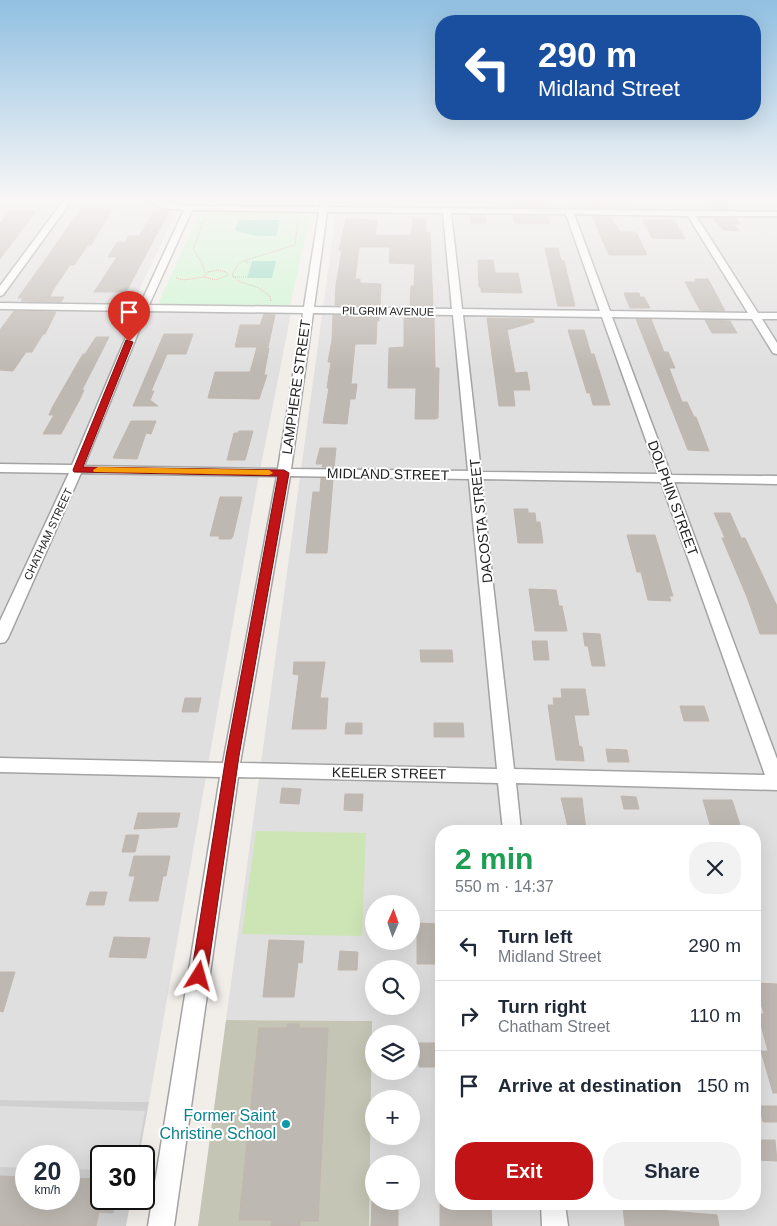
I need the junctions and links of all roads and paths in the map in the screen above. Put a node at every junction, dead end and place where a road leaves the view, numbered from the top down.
1 (26, 257) edge
2 (166, 257) edge
3 (198, 257) edge
4 (261, 257) edge
5 (316, 257) edge
6 (452, 257) edge
7 (585, 257) edge
8 (717, 257) edge
9 (244, 262) junction
10 (251, 262) dead end
11 (205, 273) junction
12 (228, 275) junction
13 (233, 276) junction
14 (204, 277) junction
15 (176, 278) dead end
16 (247, 278) dead end
17 (0, 293) edge
18 (0, 306) edge
19 (143, 308) junction
20 (268, 310) junction
21 (308, 310) junction
22 (459, 312) junction
23 (606, 314) junction
24 (754, 316) junction
25 (777, 316) edge
26 (777, 351) edge
27 (0, 468) edge
28 (77, 470) junction
29 (284, 473) junction
30 (476, 476) junction
31 (667, 479) junction
32 (777, 480) edge
33 (0, 638) edge
34 (0, 765) edge
35 (231, 770) junction
36 (506, 776) junction
37 (777, 782) edge
38 (511, 825) edge
39 (554, 1210) edge
40 (161, 1226) edge
41 (555, 1226) edge

1 - 17 street
2 - 19 street, CHATHAM STREET
3 - 11 path
4 - 9 path
5 - 21 street, LAMPHERE STREET
6 - 22 street, DACOSTA STREET
7 - 23 street, DOLPHIN STREET
8 - 24 street
9 - 10 path
9 - 13 path
11 - 12 path
11 - 14 path
12 - 13 path
12 - 14 path
13 - 16 path
13 - 20 path
14 - 15 path
18 - 19 street, PILGRIM AVENUE
19 - 20 street, PILGRIM AVENUE
19 - 28 street, CHATHAM STREET
20 - 21 street, PILGRIM AVENUE
21 - 22 street, PILGRIM AVENUE
21 - 29 street, LAMPHERE STREET
22 - 23 street, PILGRIM AVENUE
22 - 30 street, DACOSTA STREET
23 - 24 street, PILGRIM AVENUE
23 - 31 street, DOLPHIN STREET
24 - 25 street, PILGRIM AVENUE
24 - 26 street
27 - 28 street, MIDLAND STREET
28 - 29 street, MIDLAND STREET
28 - 33 street, CHATHAM STREET
29 - 30 street, MIDLAND STREET
29 - 35 street, LAMPHERE STREET
30 - 31 street, MIDLAND STREET
30 - 36 street, DACOSTA STREET
31 - 32 street, MIDLAND STREET
31 - 37 street, DOLPHIN STREET
34 - 35 street, KEELER STREET
35 - 36 street, KEELER STREET
35 - 40 street, LAMPHERE STREET
36 - 37 street, KEELER STREET
36 - 38 street, DACOSTA STREET
39 - 41 street

